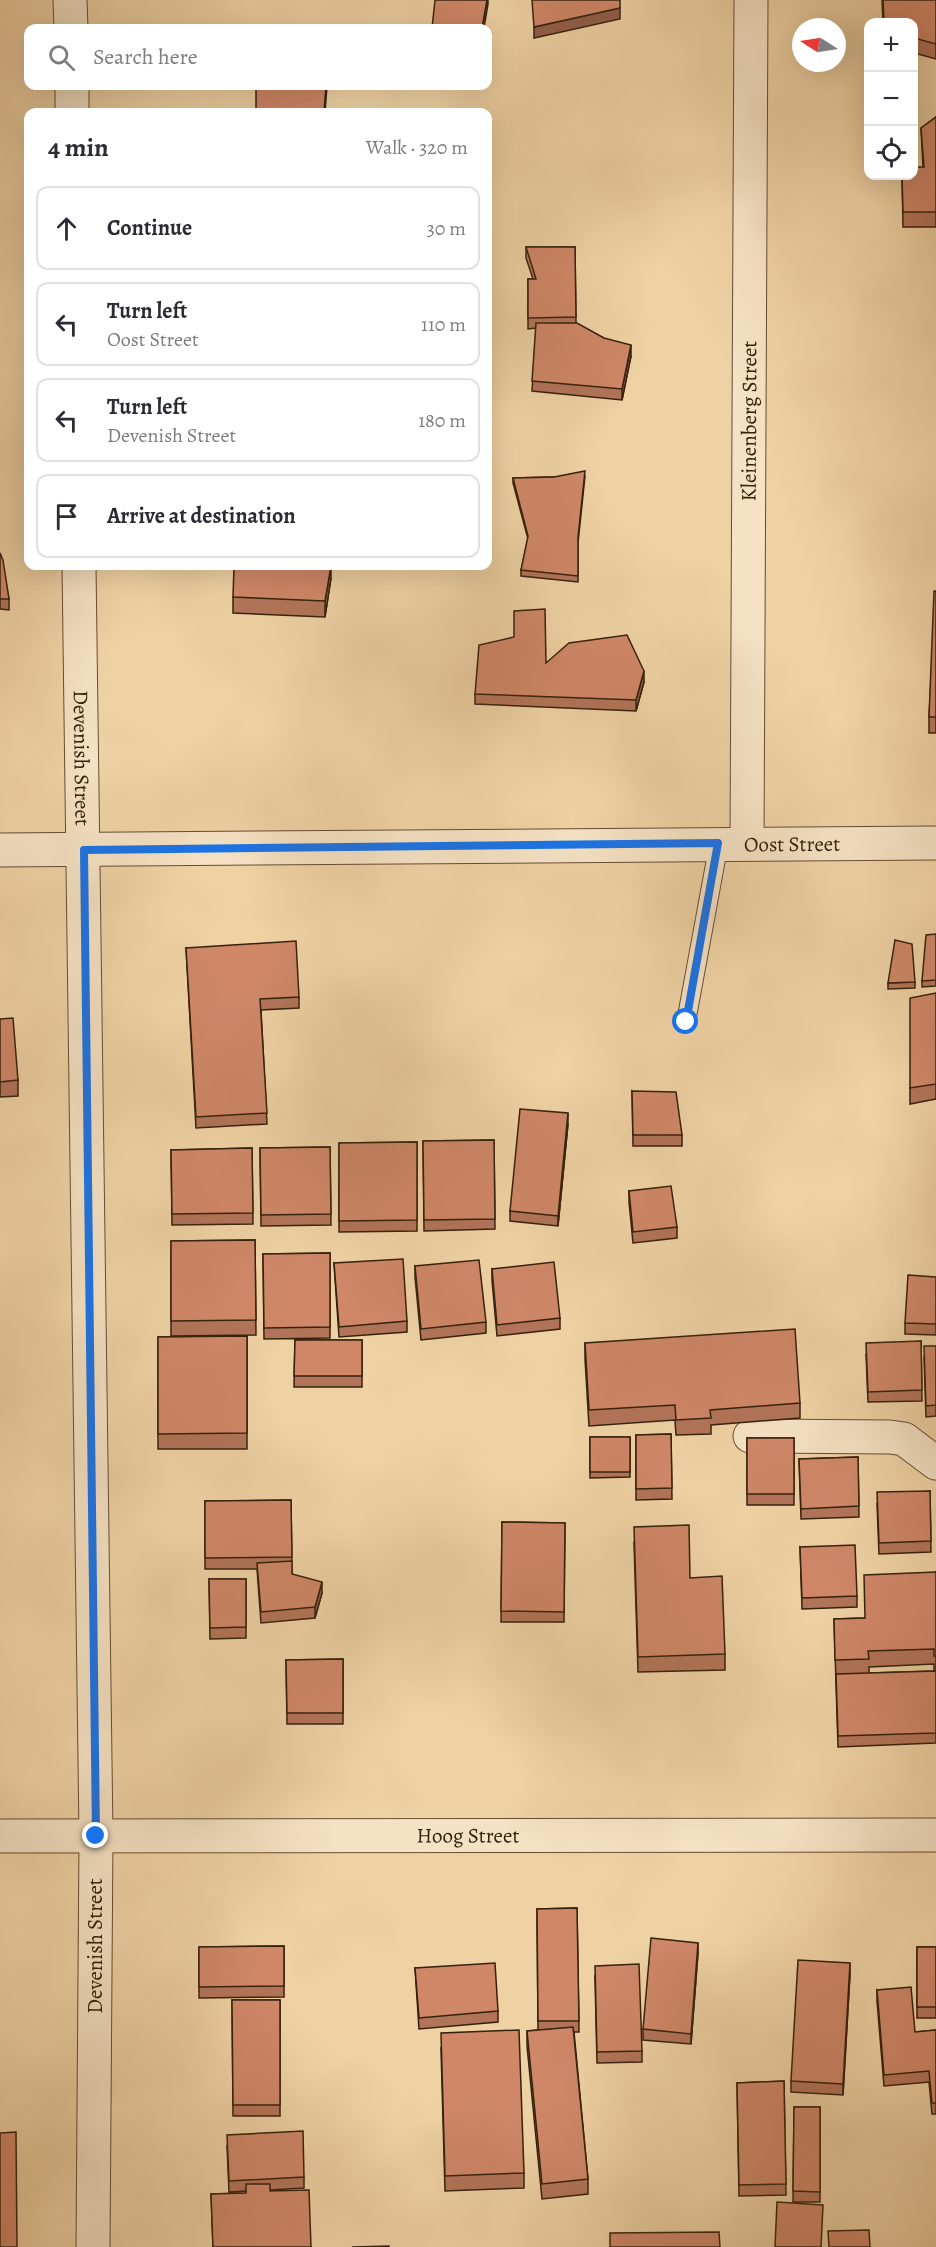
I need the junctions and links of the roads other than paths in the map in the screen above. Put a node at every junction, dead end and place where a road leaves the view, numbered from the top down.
1 (70, 0) edge
2 (751, 0) edge
3 (71, 24) edge
4 (72, 90) edge
5 (72, 108) edge
6 (79, 570) edge
7 (733, 843) junction
8 (936, 843) edge
9 (0, 850) edge
10 (84, 850) junction
11 (686, 1022) dead end
12 (750, 1436) edge
13 (936, 1463) edge
14 (936, 1835) edge
15 (0, 1836) edge
16 (96, 1836) junction
17 (93, 2247) edge

1 - 3 street
2 - 7 street, Kleinenberg Street
4 - 5 street
6 - 10 street, Devenish Street
7 - 8 street, Oost Street
7 - 10 street, Oost Street
7 - 11 lane
9 - 10 street, Oost Street
10 - 16 street, Devenish Street
12 - 13 street
14 - 16 street, Hoog Street
15 - 16 street, Hoog Street
16 - 17 street, Devenish Street

